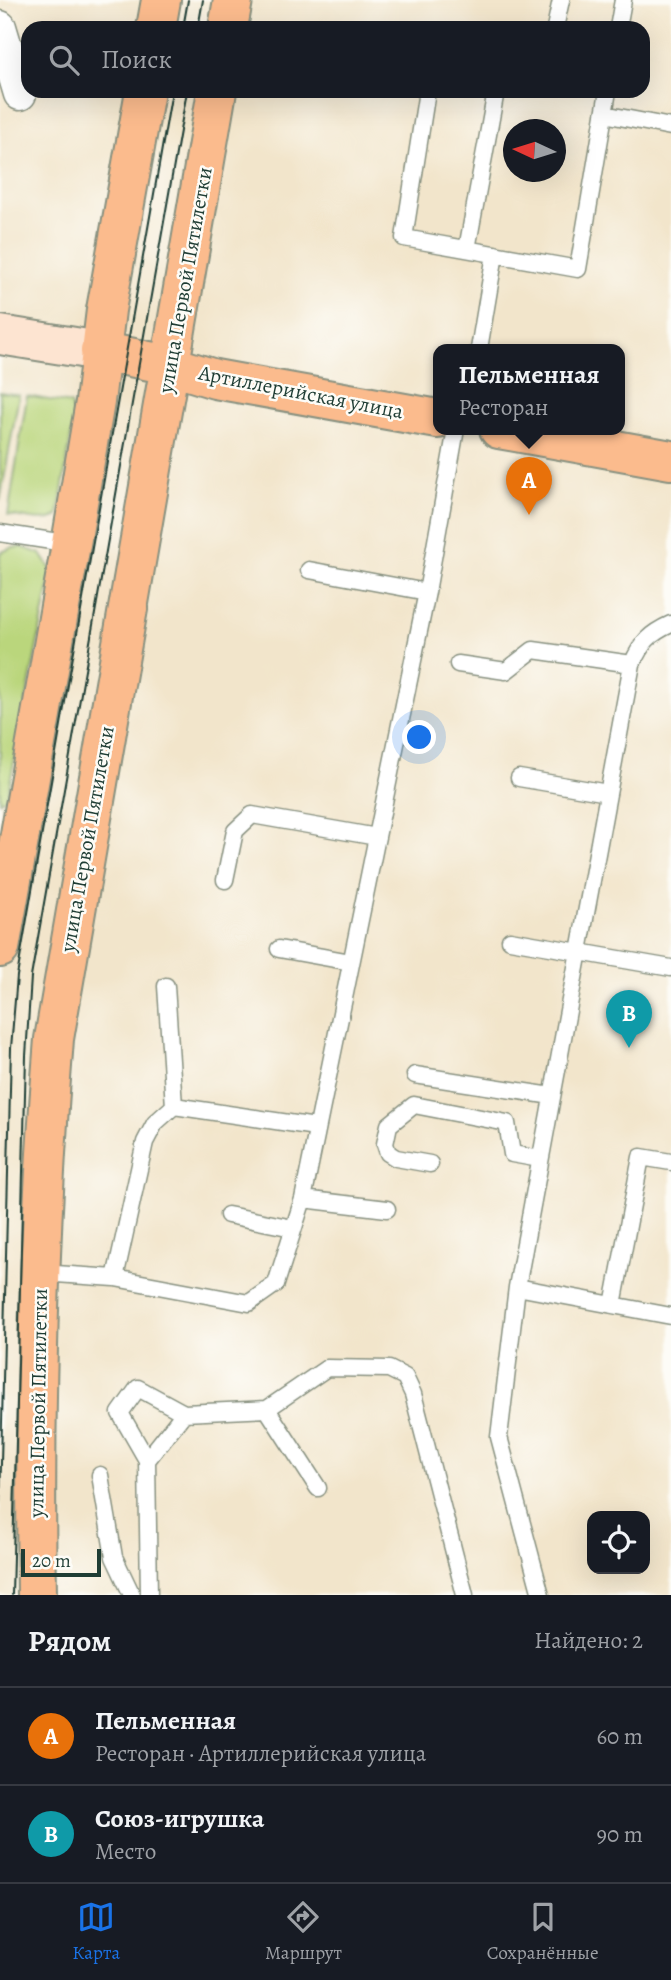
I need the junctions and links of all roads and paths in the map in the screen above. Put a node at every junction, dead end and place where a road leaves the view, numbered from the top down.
1 (161, 0) edge
2 (233, 0) edge
3 (561, 0) edge
4 (623, 0) edge
5 (157, 21) edge
6 (229, 21) edge
7 (556, 21) edge
8 (619, 21) edge
9 (0, 27) edge
10 (20, 94) dead end
11 (144, 98) edge
12 (216, 98) edge
13 (426, 98) edge
14 (495, 98) edge
15 (607, 98) edge
16 (604, 114) junction
17 (671, 127) edge
18 (467, 249) junction
19 (495, 254) junction
20 (0, 335) edge
21 (480, 344) edge
22 (100, 351) junction
23 (169, 365) junction
24 (433, 418) edge
25 (455, 435) edge
26 (535, 435) edge
27 (671, 458) edge
28 (0, 533) edge
29 (71, 544) junction
30 (309, 570) dead end
31 (427, 592) junction
32 (671, 624) edge
33 (458, 664) dead end
34 (632, 664) junction
35 (519, 778) dead end
36 (608, 793) junction
37 (377, 837) junction
38 (225, 880) dead end
39 (510, 940) dead end
40 (0, 948) edge
41 (279, 949) dead end
42 (578, 952) junction
43 (351, 962) junction
44 (671, 968) edge
45 (166, 986) dead end
46 (415, 1075) dead end
47 (552, 1096) junction
48 (174, 1106) junction
49 (316, 1127) junction
50 (540, 1159) junction
51 (671, 1163) edge
52 (430, 1164) dead end
53 (303, 1199) junction
54 (387, 1209) dead end
55 (228, 1215) dead end
56 (293, 1228) junction
57 (41, 1273) junction
58 (115, 1278) junction
59 (517, 1287) junction
60 (613, 1305) junction
61 (671, 1315) edge
62 (267, 1409) junction
63 (184, 1413) junction
64 (148, 1460) junction
65 (100, 1475) dead end
66 (318, 1488) dead end
67 (37, 1595) edge
68 (132, 1595) edge
69 (149, 1595) edge
70 (465, 1595) edge
71 (541, 1595) edge

1 - 5 main road
2 - 6 main road
3 - 7 lane
4 - 8 lane
9 - 10 street
11 - 22 main road
12 - 23 main road, улица Первой Пятилетки
13 - 18 lane
14 - 18 lane
15 - 16 lane
16 - 17 lane
16 - 19 lane
18 - 19 lane
19 - 21 lane
20 - 22 street, Артиллерийская улица
22 - 23 main road, Артиллерийская улица
22 - 29 main road
23 - 24 main road, Артиллерийская улица
23 - 57 main road, улица Первой Пятилетки
25 - 31 lane
26 - 27 main road
28 - 29 lane
29 - 40 main road
30 - 31 lane
31 - 37 lane
32 - 34 lane
33 - 34 lane
34 - 36 lane
35 - 36 lane
36 - 42 lane
37 - 38 lane
37 - 43 lane
39 - 42 lane
41 - 43 lane
42 - 44 lane
42 - 47 lane
43 - 49 lane
45 - 48 lane
46 - 47 lane
47 - 50 lane
48 - 49 lane
48 - 58 lane
49 - 53 lane
50 - 52 lane
50 - 59 lane
51 - 60 lane
53 - 54 lane
53 - 56 lane
55 - 56 lane
56 - 58 lane
57 - 58 lane
57 - 67 main road, улица Первой Пятилетки
59 - 60 lane
59 - 71 lane
60 - 61 lane
62 - 63 lane
62 - 66 lane
62 - 70 lane
63 - 64 lane
63 - 64 lane
64 - 69 lane
65 - 68 lane

